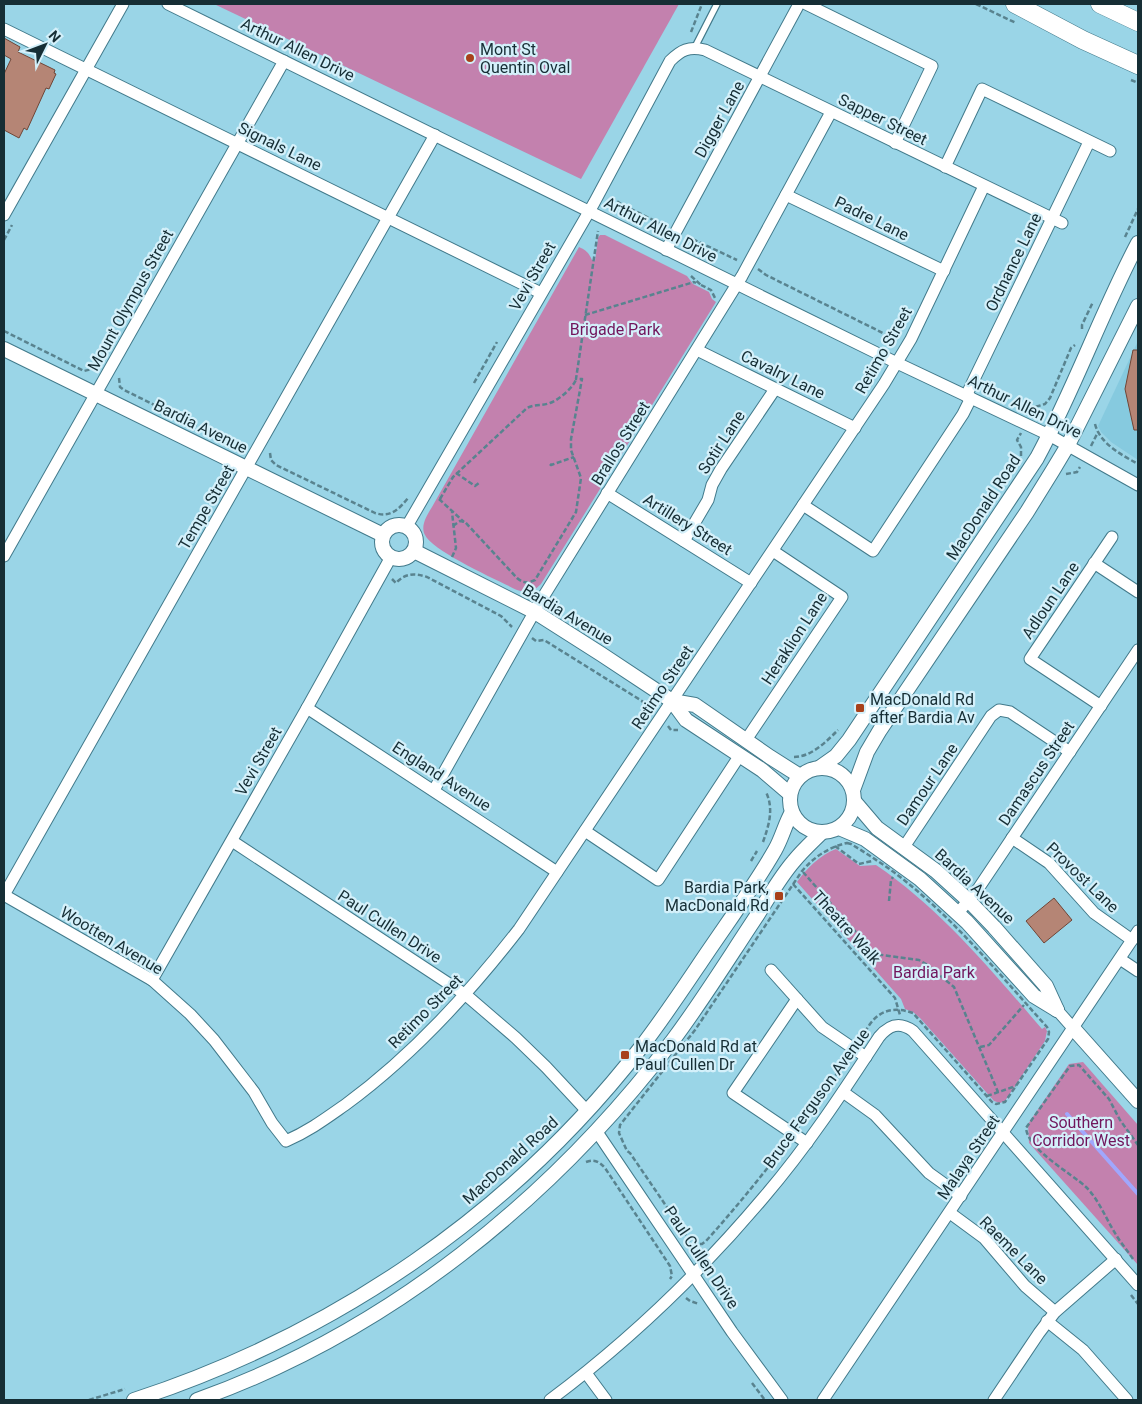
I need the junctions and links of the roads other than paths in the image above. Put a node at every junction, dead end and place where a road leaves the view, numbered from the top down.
1 (123, 4) edge
2 (168, 4) edge
3 (717, 4) edge
4 (799, 4) edge
5 (806, 4) edge
6 (1015, 4) edge
7 (1100, 4) edge
8 (1138, 22) edge
9 (4, 29) edge
10 (689, 49) junction
11 (284, 61) junction
12 (1138, 65) edge
13 (86, 69) junction
14 (760, 77) junction
15 (832, 112) junction
16 (436, 135) junction
17 (1089, 142) junction
18 (238, 143) junction
19 (896, 143) junction
20 (1110, 152) dead end
21 (945, 167) junction
22 (984, 186) junction
23 (786, 195) junction
24 (588, 211) junction
25 (4, 214) edge
26 (389, 217) junction
27 (1057, 221) junction
28 (1138, 243) edge
29 (666, 250) junction
30 (944, 271) junction
31 (736, 284) junction
32 (542, 293) junction
33 (1138, 306) edge
34 (4, 349) edge
35 (697, 350) junction
36 (897, 363) junction
37 (775, 389) junction
38 (96, 394) junction
39 (969, 397) junction
40 (855, 428) junction
41 (1049, 435) junction
42 (1068, 445) junction
43 (247, 468) junction
44 (1138, 485) edge
45 (607, 493) junction
46 (804, 505) junction
47 (407, 526) junction
48 (383, 535) junction
49 (1112, 537) dead end
50 (684, 541) junction
51 (414, 551) junction
52 (773, 551) junction
53 (4, 556) edge
54 (391, 557) junction
55 (1094, 563) junction
56 (751, 583) junction
57 (1138, 592) edge
58 (535, 612) junction
59 (1138, 650) edge
60 (672, 701) junction
61 (1101, 706) junction
62 (307, 708) junction
63 (746, 740) junction
64 (1070, 752) junction
65 (740, 756) junction
66 (819, 768) junction
67 (800, 776) junction
68 (434, 790) junction
69 (790, 794) junction
70 (853, 795) junction
71 (792, 812) junction
72 (839, 828) junction
73 (585, 831) junction
74 (821, 832) junction
75 (1012, 838) junction
76 (232, 840) junction
77 (904, 847) junction
78 (557, 872) junction
79 (4, 895) edge
80 (969, 901) junction
81 (958, 912) junction
82 (1135, 936) edge
83 (1120, 959) junction
84 (771, 970) dead end
85 (1138, 971) edge
86 (152, 980) junction
87 (466, 995) junction
88 (797, 999) junction
89 (1057, 1010) junction
90 (1073, 1028) junction
91 (866, 1057) junction
92 (843, 1092) junction
93 (1138, 1101) edge
94 (587, 1111) junction
95 (597, 1132) junction
96 (1004, 1132) junction
97 (286, 1140) joint
98 (807, 1143) junction
99 (961, 1196) junction
100 (950, 1213) junction
101 (1116, 1259) junction
102 (694, 1275) junction
103 (1138, 1285) edge
104 (1051, 1317) junction
105 (586, 1373) junction
106 (130, 1394) edge
107 (197, 1400) edge
108 (550, 1400) edge
109 (606, 1400) edge
110 (782, 1400) edge
111 (823, 1400) edge
112 (994, 1400) edge
113 (1127, 1400) edge

1 - 13 street
2 - 11 street, Arthur Allen Drive
3 - 10 lane
4 - 14 street, Digger Lane
5 - 19 street
6 - 12 main road
7 - 8 main road
9 - 13 street, Signals Lane
10 - 14 street, Sapper Street
10 - 24 street, Vevi Street
11 - 16 street, Arthur Allen Drive
11 - 18 street, Mount Olympus Street
13 - 18 street, Signals Lane
13 - 25 street
14 - 15 street, Sapper Street
14 - 29 street, Digger Lane
15 - 19 street, Sapper Street
15 - 23 street, Brallos Street
16 - 24 street, Arthur Allen Drive
16 - 26 street, Tempe Street
17 - 20 street
17 - 21 street
17 - 27 street, Ordnance Lane
18 - 26 street, Signals Lane
18 - 38 street, Mount Olympus Street
19 - 21 street, Sapper Street
21 - 22 street, Sapper Street
22 - 27 street, Sapper Street
22 - 30 street, Retimo Street
23 - 30 street, Padre Lane
23 - 31 street, Brallos Street
24 - 29 street, Arthur Allen Drive
24 - 32 street, Vevi Street
26 - 32 street, Signals Lane
26 - 43 street, Tempe Street
27 - 39 street, Ordnance Lane
28 - 41 street, MacDonald Road
29 - 31 street, Arthur Allen Drive
30 - 36 street, Retimo Street
31 - 35 street, Brallos Street
31 - 36 street, Arthur Allen Drive
32 - 47 street, Vevi Street
33 - 42 street
34 - 38 street, Bardia Avenue
35 - 37 street, Cavalry Lane
35 - 45 street, Brallos Street
36 - 39 street, Arthur Allen Drive
36 - 40 street, Retimo Street
37 - 40 street, Cavalry Lane
37 - 50 street, Sotir Lane
38 - 43 street, Bardia Avenue
38 - 53 street, Mount Olympus Street
39 - 41 street, Arthur Allen Drive
39 - 46 street, Ordnance Lane
40 - 46 street, Retimo Street
41 - 42 street, Arthur Allen Drive
41 - 66 street, MacDonald Road
42 - 44 street, Arthur Allen Drive
42 - 70 street
43 - 48 street, Bardia Avenue
43 - 79 street, Tempe Street
45 - 50 street, Artillery Street
45 - 58 street, Brallos Street
46 - 52 street, Retimo Street
47 - 48 street
47 - 51 street
48 - 54 street
49 - 55 street, Adloun Lane
50 - 56 street, Artillery Street
51 - 54 street
51 - 58 street, Bardia Avenue
52 - 56 street, Retimo Street
52 - 63 street, Heraklion Lane
54 - 62 street, Vevi Street
55 - 57 street, Adloun Lane
55 - 61 street, Adloun Lane
56 - 60 street, Retimo Street
58 - 60 street, Bardia Avenue
58 - 68 street, Brallos Street
59 - 61 street, Damascus Street
60 - 63 street, Bardia Avenue
60 - 65 street, Bardia Avenue
60 - 73 street, Retimo Street
61 - 64 street, Damascus Street
62 - 68 street, England Avenue
62 - 76 street, Vevi Street
63 - 67 street, Bardia Avenue
64 - 75 street, Damascus Street
64 - 77 street, Damour Lane
65 - 69 street, Bardia Avenue
65 - 73 street
66 - 67 street
66 - 70 street
67 - 69 street
68 - 78 street, England Avenue
69 - 71 street
70 - 72 street
70 - 77 street, Bardia Avenue
71 - 74 street
71 - 94 street, MacDonald Road
72 - 74 street
72 - 81 street, Bardia Avenue
73 - 78 street, Retimo Street
74 - 95 street
75 - 80 street, Damascus Street
75 - 82 street, Provost Lane
76 - 86 street, Vevi Street
76 - 87 street, Paul Cullen Drive
77 - 80 street, Bardia Avenue
78 - 87 street, Retimo Street
79 - 86 street, Wootten Avenue
80 - 81 street, Damascus Street
80 - 89 street, Bardia Avenue
81 - 89 street, Bardia Avenue
82 - 83 street, Malaya Street
83 - 85 street
83 - 90 street, Malaya Street
84 - 88 street
86 - 97 street, Wootten Avenue
87 - 94 street, Paul Cullen Drive
87 - 97 street, Retimo Street
88 - 91 street
88 - 98 street
89 - 90 street, Bardia Avenue
90 - 93 street, Bardia Avenue
90 - 96 street, Malaya Street
91 - 92 street, Bruce Ferguson Avenue
91 - 96 street, Bruce Ferguson Avenue
92 - 98 street, Bruce Ferguson Avenue
92 - 99 street
94 - 106 street, MacDonald Road
95 - 102 street, Paul Cullen Drive
95 - 107 street
96 - 99 street, Malaya Street
96 - 101 street, Bruce Ferguson Avenue
98 - 102 street, Bruce Ferguson Avenue
99 - 100 street, Malaya Street
100 - 104 street, Raeme Lane
100 - 111 street, Malaya Street
101 - 103 street, Bruce Ferguson Avenue
101 - 104 street
102 - 105 street, Bruce Ferguson Avenue
102 - 110 street, Paul Cullen Drive
104 - 112 street
104 - 113 street, Raeme Lane
105 - 108 street, Bruce Ferguson Avenue
105 - 109 street

